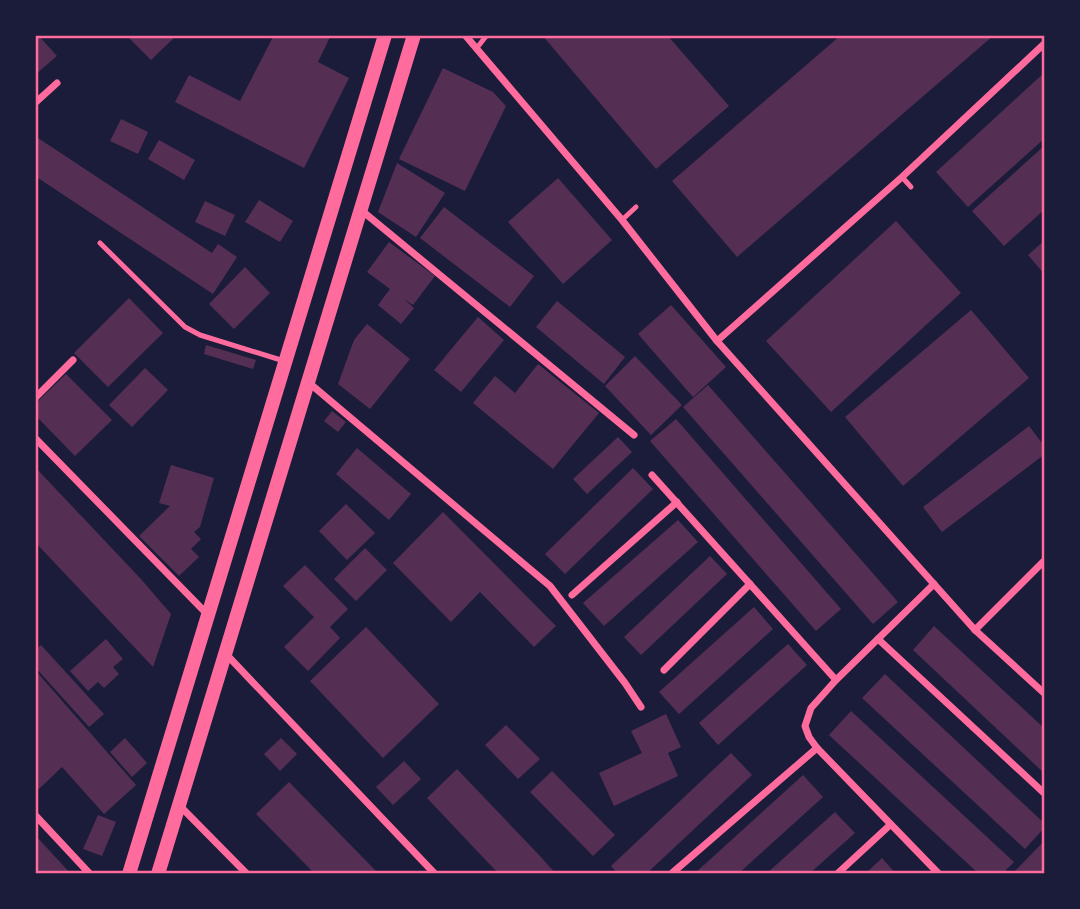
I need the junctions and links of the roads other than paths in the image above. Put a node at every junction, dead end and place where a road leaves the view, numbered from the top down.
1 (385, 35) edge
2 (414, 35) edge
3 (465, 35) edge
4 (487, 35) edge
5 (1045, 43) edge
6 (477, 49) junction
7 (57, 83) dead end
8 (35, 103) edge
9 (902, 177) junction
10 (911, 187) dead end
11 (636, 207) dead end
12 (361, 210) junction
13 (622, 220) junction
14 (100, 243) dead end
15 (717, 341) junction
16 (73, 360) dead end
17 (285, 362) junction
18 (308, 382) junction
19 (35, 398) edge
20 (634, 435) dead end
21 (35, 438) edge
22 (653, 475) dead end
23 (677, 502) junction
24 (1045, 560) edge
25 (750, 583) junction
26 (934, 584) junction
27 (572, 595) dead end
28 (208, 615) junction
29 (975, 630) junction
30 (878, 639) junction
31 (225, 653) junction
32 (664, 670) dead end
33 (836, 680) junction
34 (1045, 694) edge
35 (641, 707) dead end
36 (817, 748) junction
37 (1045, 794) edge
38 (179, 805) junction
39 (35, 815) edge
40 (890, 825) junction
41 (90, 874) edge
42 (129, 874) edge
43 (158, 874) edge
44 (247, 874) edge
45 (435, 874) edge
46 (671, 874) edge
47 (837, 874) edge
48 (939, 874) edge

1 - 17 main road
2 - 12 main road
3 - 6 street
4 - 6 lane
5 - 9 street
6 - 13 street
7 - 8 street
9 - 10 lane
9 - 15 street
11 - 13 lane
12 - 18 main road
12 - 20 street
13 - 15 street
14 - 17 lane
15 - 26 street
16 - 19 street
17 - 28 main road
18 - 31 main road
18 - 35 street
21 - 28 street
22 - 23 street
23 - 25 street
23 - 27 street
24 - 29 street
25 - 32 street
25 - 33 street
26 - 29 street
26 - 30 street
28 - 42 main road
29 - 34 street
30 - 33 street
30 - 37 street
31 - 38 main road
31 - 45 street
33 - 36 street
36 - 40 street
36 - 46 street
38 - 43 main road
38 - 44 street
39 - 41 street
40 - 47 street
40 - 48 street

